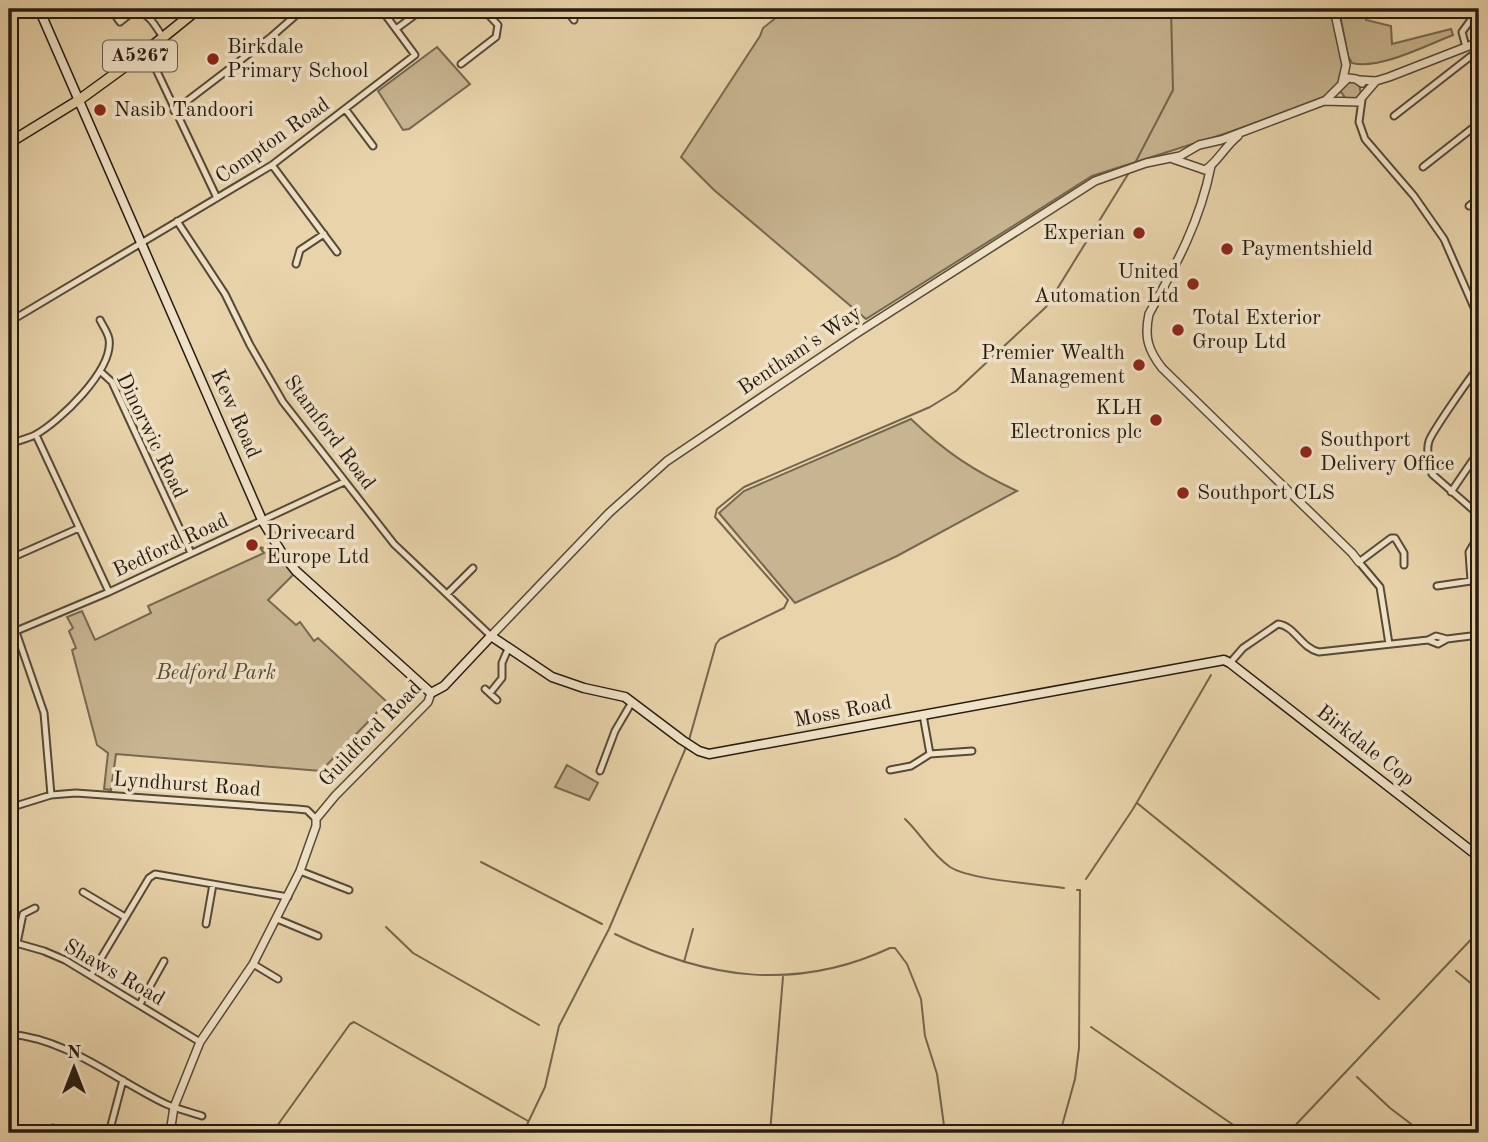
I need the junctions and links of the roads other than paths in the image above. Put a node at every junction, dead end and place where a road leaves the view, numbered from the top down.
1 (15, 9) edge
2 (39, 9) edge
3 (198, 9) edge
4 (303, 9) edge
5 (381, 9) edge
6 (423, 9) edge
7 (483, 9) edge
8 (566, 9) edge
9 (1334, 9) edge
10 (1471, 9) edge
11 (112, 10) edge
12 (128, 11) edge
13 (9, 12) edge
14 (1476, 17) edge
15 (574, 20) dead end
16 (396, 29) junction
17 (163, 37) junction
18 (1479, 42) edge
19 (1466, 47) junction
20 (145, 52) junction
21 (1479, 53) edge
22 (461, 64) dead end
23 (1346, 65) junction
24 (1358, 80) junction
25 (1376, 81) junction
26 (1341, 84) junction
27 (1364, 95) junction
28 (79, 100) junction
29 (1324, 101) junction
30 (1348, 103) junction
31 (345, 110) junction
32 (174, 111) junction
33 (1359, 116) junction
34 (1394, 116) dead end
35 (1479, 123) edge
36 (1247, 130) junction
37 (9, 143) edge
38 (1203, 145) junction
39 (373, 146) dead end
40 (1192, 150) junction
41 (1172, 158) junction
42 (1213, 163) junction
43 (272, 165) junction
44 (1195, 167) junction
45 (1423, 167) dead end
46 (1205, 191) junction
47 (217, 198) junction
48 (1479, 198) edge
49 (9, 199) edge
50 (9, 206) edge
51 (1469, 206) dead end
52 (177, 221) junction
53 (324, 234) junction
54 (141, 242) junction
55 (337, 252) dead end
56 (307, 261) dead end
57 (1479, 319) edge
58 (100, 320) dead end
59 (9, 322) edge
60 (1479, 367) edge
61 (100, 371) junction
62 (36, 435) junction
63 (9, 444) edge
64 (1479, 451) edge
65 (344, 482) junction
66 (1451, 492) junction
67 (1479, 514) edge
68 (262, 520) junction
69 (79, 528) junction
70 (1479, 535) edge
71 (191, 553) junction
72 (9, 559) edge
73 (1359, 562) junction
74 (1404, 565) dead end
75 (473, 568) dead end
76 (456, 572) dead end
77 (463, 578) junction
78 (1437, 586) dead end
79 (108, 592) junction
80 (447, 594) junction
81 (16, 632) junction
82 (9, 634) edge
83 (1479, 635) edge
84 (491, 636) junction
85 (1389, 645) junction
86 (508, 649) junction
87 (1230, 663) junction
88 (431, 693) junction
89 (497, 701) dead end
90 (632, 702) junction
91 (923, 715) junction
92 (972, 751) dead end
93 (930, 754) junction
94 (890, 769) dead end
95 (600, 771) dead end
96 (51, 795) junction
97 (9, 808) edge
98 (316, 819) junction
99 (1479, 857) edge
100 (300, 871) junction
101 (214, 884) junction
102 (349, 890) dead end
103 (83, 892) dead end
104 (288, 897) junction
105 (35, 908) dead end
106 (125, 916) junction
107 (277, 919) junction
108 (206, 924) dead end
109 (318, 936) dead end
110 (9, 941) edge
111 (17, 943) junction
112 (164, 961) dead end
113 (253, 964) junction
114 (91, 975) junction
115 (278, 979) dead end
116 (140, 1004) junction
117 (9, 1034) edge
118 (200, 1042) junction
119 (123, 1080) junction
120 (174, 1107) junction
121 (202, 1116) dead end
122 (109, 1133) edge
123 (170, 1133) edge

1 - 13 main road
2 - 28 main road, Kew Road
3 - 17 main road, A5267
4 - 32 street
5 - 16 street
6 - 16 street
7 - 22 street
8 - 15 street
9 - 23 street
10 - 14 street
11 - 12 street
12 - 17 street
14 - 19 street
16 - 31 street, Compton Road
17 - 20 main road, A5267
18 - 19 street
19 - 25 street
20 - 28 main road, A5267
20 - 32 street
21 - 34 street
23 - 24 street
23 - 26 street
24 - 25 street
24 - 26 street
24 - 27 street
25 - 27 street
26 - 29 street
26 - 30 street
27 - 30 street
27 - 33 street
28 - 37 main road, A5267
28 - 54 main road, Kew Road
29 - 30 street
29 - 36 street
30 - 33 street
31 - 39 street
31 - 43 street, Compton Road
32 - 47 street
33 - 57 street
35 - 45 street
36 - 38 street
36 - 42 street
38 - 40 street
38 - 42 street
40 - 41 street, Bentham's Way
40 - 44 street
41 - 44 street
41 - 84 street, Bentham's Way
42 - 44 street
42 - 46 street
43 - 47 street, Compton Road
43 - 53 street
44 - 46 street
46 - 73 street
47 - 52 street, Compton Road
48 - 51 street
49 - 50 street
52 - 54 street, Compton Road
52 - 65 street, Stamford Road
53 - 55 street
53 - 56 street
54 - 59 street, Compton Road
54 - 68 main road, Kew Road
58 - 61 street
60 - 66 street
61 - 62 street
61 - 71 street, Dinorwic Road
62 - 63 street
62 - 69 street
64 - 66 street
65 - 68 street, Bedford Road
65 - 80 street, Stamford Road
66 - 67 street
68 - 71 street, Bedford Road
68 - 88 main road, Kew Road
69 - 72 street
69 - 79 street
70 - 78 street
71 - 79 street, Bedford Road
73 - 74 street
73 - 85 street
75 - 77 street
76 - 77 street
77 - 80 street
79 - 81 street, Bedford Road
80 - 84 street, Stamford Road
81 - 82 street, Bedford Road
81 - 96 street
83 - 85 street
84 - 86 main road, Moss Road
84 - 88 main road, Guildford Road
85 - 87 street
86 - 89 street
86 - 90 main road, Moss Road
87 - 91 main road, Moss Road
87 - 99 main road, Birkdale Cop
88 - 98 street, Guildford Road
90 - 91 main road, Moss Road
90 - 95 street
91 - 93 street
92 - 93 street
93 - 94 street
96 - 97 street, Lyndhurst Road
96 - 98 street, Lyndhurst Road
98 - 100 street, Guildford Road
100 - 102 street
100 - 104 street, Guildford Road
101 - 104 street
101 - 106 street
101 - 108 street
103 - 106 street
104 - 107 street, Guildford Road
105 - 111 street
106 - 114 street
107 - 109 street
107 - 113 street, Guildford Road
110 - 111 street, Shaws Road
111 - 114 street, Shaws Road
112 - 116 street
113 - 115 street
113 - 118 street, Guildford Road
114 - 116 street, Shaws Road
116 - 118 street, Shaws Road
117 - 119 street
118 - 120 street, Guildford Road
119 - 120 street
119 - 122 street
120 - 121 street
120 - 123 street, Guildford Road

